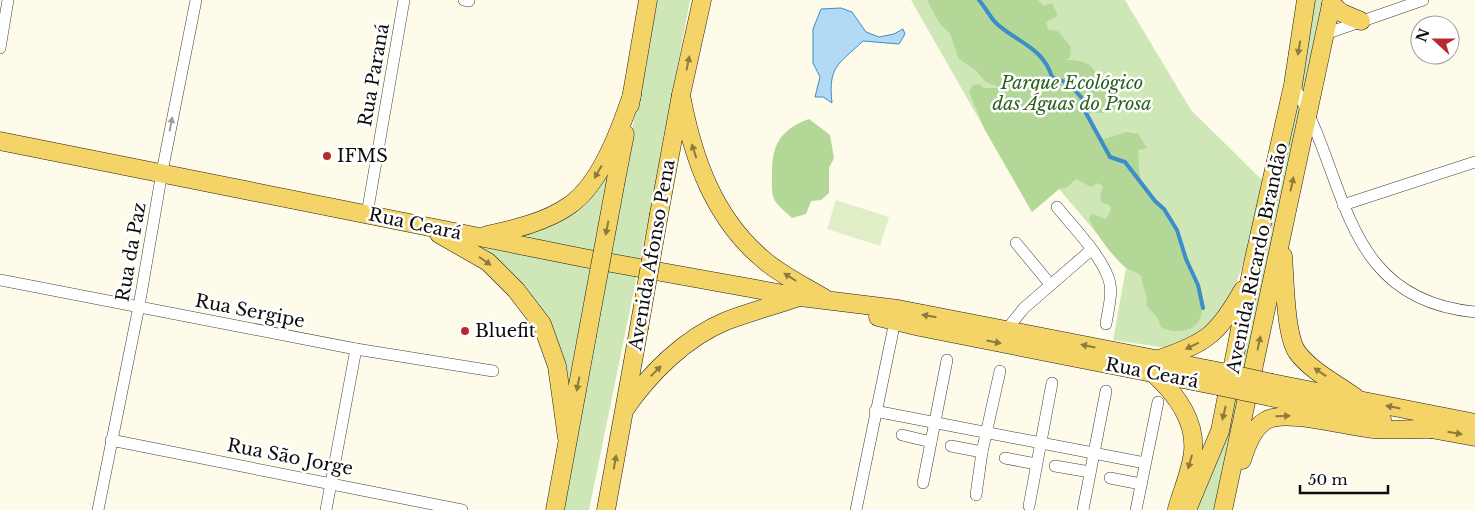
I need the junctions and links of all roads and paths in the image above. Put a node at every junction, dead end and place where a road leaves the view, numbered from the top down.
1 (8, 0) edge
2 (196, 0) edge
3 (404, 0) edge
4 (464, 0) edge
5 (469, 0) edge
6 (648, 0) edge
7 (702, 0) edge
8 (1306, 0) edge
9 (1423, 0) edge
10 (1332, 2) edge
11 (1361, 21) junction
12 (1325, 34) junction
13 (0, 48) edge
14 (1293, 85) junction
15 (632, 95) junction
16 (681, 95) junction
17 (1308, 109) junction
18 (0, 142) edge
19 (1475, 162) edge
20 (162, 172) junction
21 (1343, 204) junction
22 (1057, 207) dead end
23 (367, 214) junction
24 (428, 228) junction
25 (480, 237) junction
26 (1281, 237) junction
27 (1016, 243) dead end
28 (1091, 250) junction
29 (1252, 268) junction
30 (0, 280) edge
31 (1050, 284) junction
32 (800, 297) junction
33 (831, 302) junction
34 (139, 306) junction
35 (1475, 312) edge
36 (897, 315) junction
37 (1106, 324) dead end
38 (1006, 329) junction
39 (356, 349) junction
40 (947, 360) dead end
41 (1155, 367) junction
42 (494, 371) dead end
43 (1000, 371) dead end
44 (1052, 383) dead end
45 (1271, 390) junction
46 (1106, 391) dead end
47 (1360, 400) junction
48 (1158, 402) dead end
49 (625, 409) junction
50 (875, 411) junction
51 (936, 422) junction
52 (1475, 423) edge
53 (1431, 429) junction
54 (986, 432) junction
55 (902, 435) dead end
56 (1475, 437) edge
57 (567, 438) junction
58 (111, 440) junction
59 (932, 442) junction
60 (1039, 444) junction
61 (951, 446) dead end
62 (982, 452) junction
63 (1094, 452) junction
64 (1005, 458) dead end
65 (1146, 463) junction
66 (1036, 464) junction
67 (1055, 466) dead end
68 (1090, 472) junction
69 (1110, 478) dead end
70 (332, 483) junction
71 (922, 484) dead end
72 (1141, 484) junction
73 (976, 495) dead end
74 (1029, 506) dead end
75 (98, 510) edge
76 (326, 510) edge
77 (462, 510) edge
78 (555, 510) edge
79 (606, 510) edge
80 (856, 510) edge
81 (1083, 510) edge
82 (1136, 510) edge
83 (1177, 510) edge
84 (1187, 510) edge
85 (1224, 510) edge

1 - 13 street
20 -> 2 street, Rua da Paz
3 - 23 street, Rua Paraná
4 - 5 street
6 - 15 main road
16 -> 7 main road, Avenida Afonso Pena
8 -> 14 main road, Avenida Ricardo Brandão
9 - 11 street
10 - 11 main road
10 - 12 main road, Avenida Ricardo Brandão
11 - 12 street
12 - 17 main road, Avenida Ricardo Brandão
14 - 17 street
14 - 29 main road, Avenida Ricardo Brandão
15 -> 25 main road
15 -> 57 main road, bridge
33 -> 16 main road
16 - 49 main road, Avenida Afonso Pena, bridge
17 - 21 street
26 -> 17 main road, Avenida Ricardo Brandão
18 - 20 main road, Rua Ceará
19 - 21 street
20 - 23 main road, Rua Ceará
20 - 34 street, Rua da Paz
21 - 35 street
22 - 28 street
23 - 24 main road, Rua Ceará
24 - 25 main road, Rua Ceará
24 -> 57 main road
25 - 32 main road, Rua Ceará
47 -> 26 main road
85 -> 26 main road, Avenida Ricardo Brandão
27 - 31 street
28 - 31 street
28 - 37 street
29 -> 41 main road
29 -> 84 main road, Avenida Ricardo Brandão
30 - 34 street, Rua Sergipe
31 - 38 street
32 - 33 main road, Rua Ceará
49 -> 32 main road
33 - 36 main road, Rua Ceará
34 - 39 street, Rua Sergipe
34 - 58 street, Rua da Paz
38 -> 36 main road, Rua Ceará
36 -> 41 main road, Rua Ceará
36 - 50 street
41 -> 38 main road, Rua Ceará
39 - 42 street, Rua Sergipe
39 - 70 street
40 - 51 street
41 - 45 main road, Rua Ceará, bridge
41 -> 83 main road
43 - 54 street
44 - 60 street
45 - 47 main road, Rua Ceará
45 - 53 main road, Rua Ceará
46 - 63 street
52 -> 47 main road, Rua Ceará
48 - 65 street
79 -> 49 main road, Avenida Afonso Pena
50 - 51 street
50 - 80 street
51 - 54 street
51 - 59 street
53 -> 56 main road, Rua Ceará
85 -> 53 main road
54 - 60 street
54 - 62 street
55 - 59 street
57 - 78 main road
58 - 70 street, Rua São Jorge
58 - 75 street, Rua da Paz
59 - 71 street
60 - 63 street
60 - 66 street
61 - 62 street
62 - 73 street
63 - 65 street
63 - 68 street
64 - 66 street
65 - 72 street
66 - 74 street
67 - 68 street
68 - 81 street
69 - 72 street
70 - 76 street
70 - 77 street, Rua São Jorge
72 - 82 street

